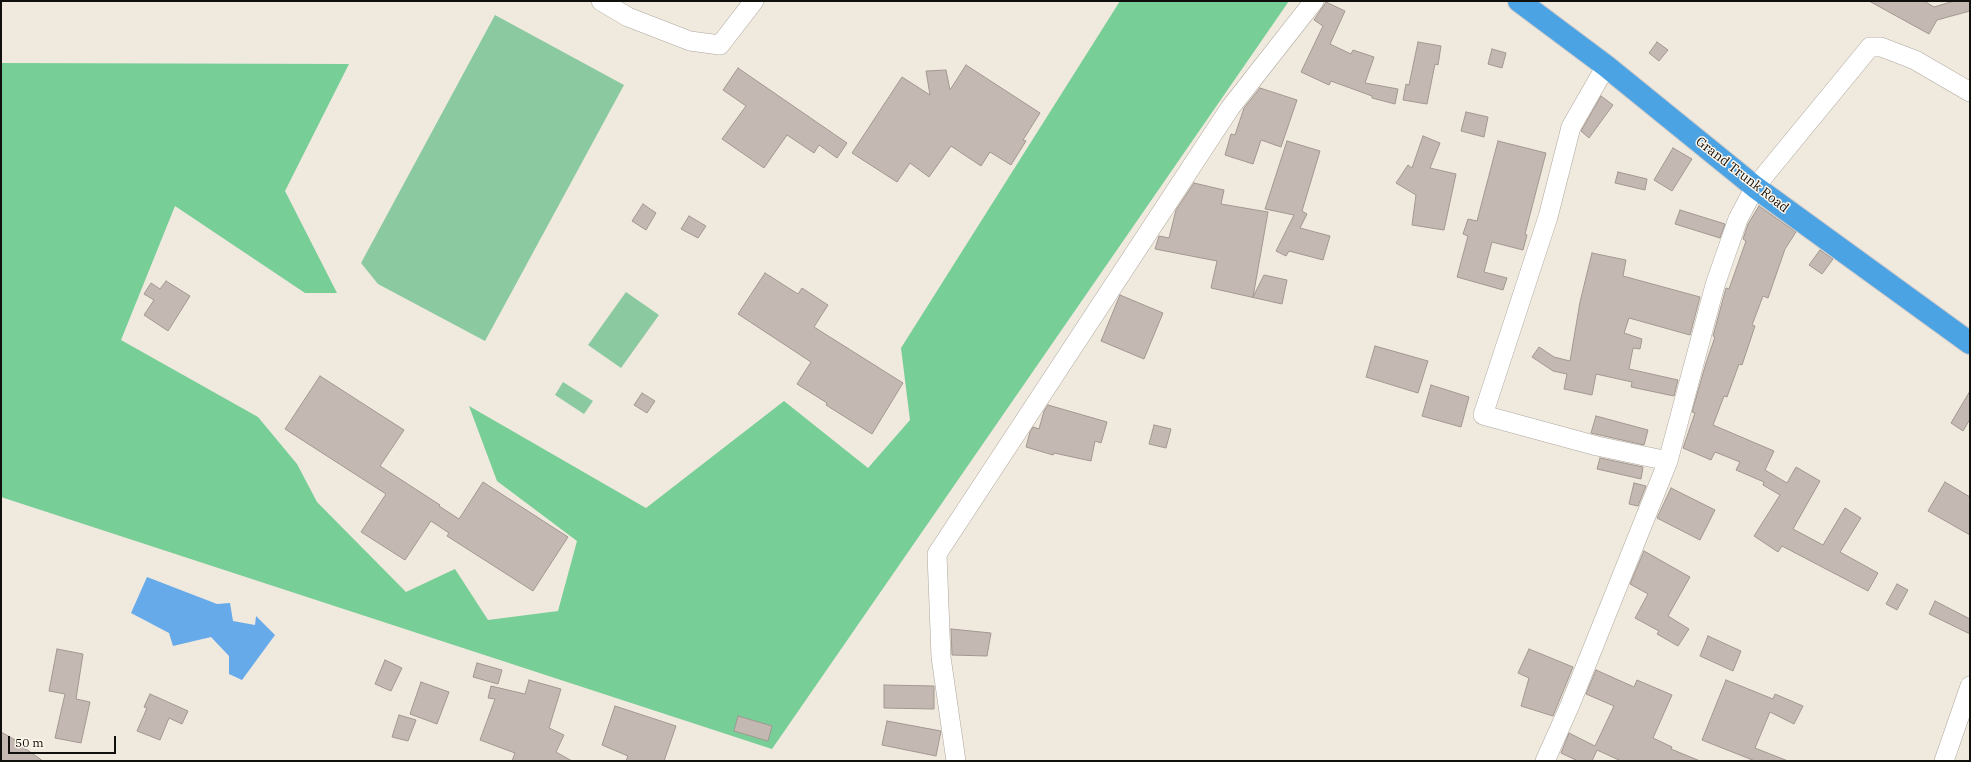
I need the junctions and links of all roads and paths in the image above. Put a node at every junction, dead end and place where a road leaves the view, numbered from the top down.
1 (601, 1) edge
2 (754, 1) edge
3 (1314, 1) edge
4 (1519, 1) edge
5 (1606, 66) junction
6 (1970, 92) edge
7 (1755, 187) junction
8 (1970, 343) edge
9 (1668, 461) junction
10 (1970, 686) edge
11 (956, 761) edge
12 (1545, 761) edge
13 (1944, 761) edge

1 - 2 street
3 - 11 street
4 - 5 highway, Grand Trunk Road
5 - 7 highway, Grand Trunk Road
5 - 9 street
6 - 7 street
7 - 8 highway, Grand Trunk Road
7 - 9 street
9 - 12 street
10 - 13 street

